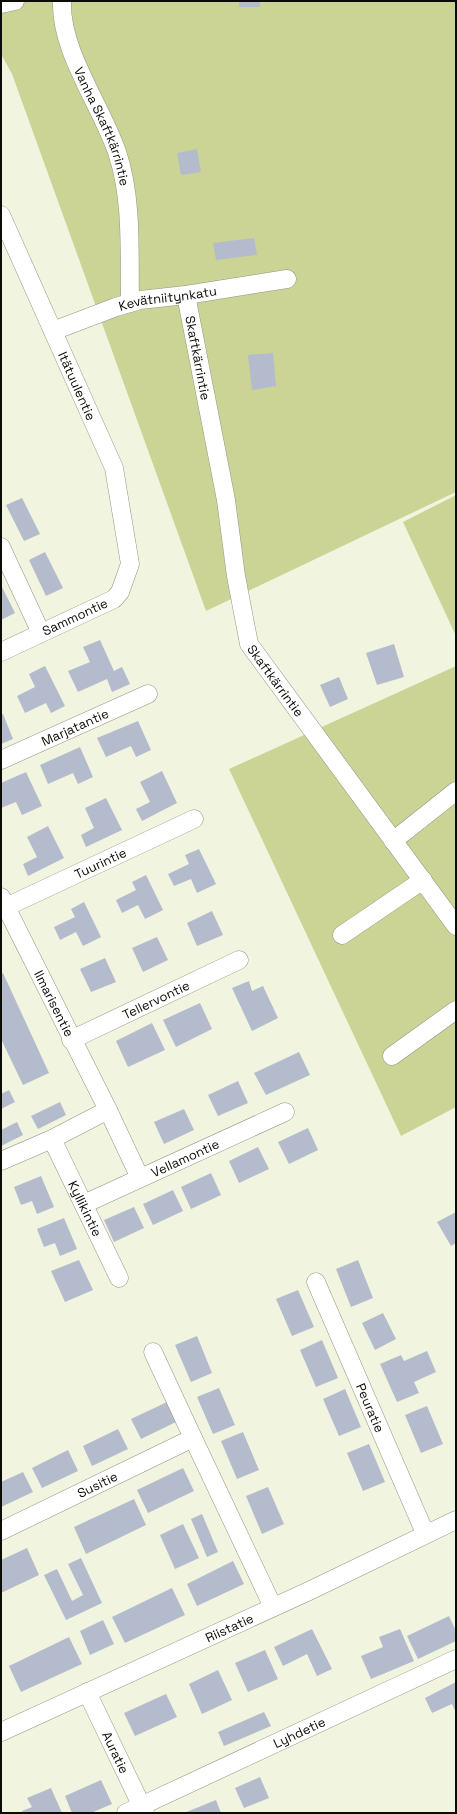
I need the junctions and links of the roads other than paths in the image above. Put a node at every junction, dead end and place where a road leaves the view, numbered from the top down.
1 (15, 1) edge
2 (62, 1) edge
3 (1, 4) edge
4 (1, 215) edge
5 (287, 279) dead end
6 (186, 295) junction
7 (130, 303) junction
8 (53, 331) junction
9 (1, 547) edge
10 (130, 564) joint
11 (41, 634) junction
12 (1, 652) edge
13 (148, 694) dead end
14 (1, 760) edge
15 (456, 791) edge
16 (194, 819) dead end
17 (393, 841) junction
18 (423, 880) junction
19 (4, 902) edge
20 (456, 926) edge
21 (342, 935) dead end
22 (239, 960) dead end
23 (456, 1010) edge
24 (72, 1040) junction
25 (392, 1056) dead end
26 (108, 1110) junction
27 (285, 1112) dead end
28 (52, 1139) junction
29 (1, 1161) edge
30 (140, 1178) junction
31 (84, 1204) junction
32 (119, 1278) dead end
33 (316, 1282) dead end
34 (153, 1352) dead end
35 (193, 1438) junction
36 (456, 1520) edge
37 (1, 1531) edge
38 (425, 1533) junction
39 (273, 1607) junction
40 (456, 1658) edge
41 (87, 1692) junction
42 (1, 1732) edge
43 (138, 1810) edge

1 - 3 street
2 - 7 street, Vanha Skaftkärrintie
4 - 8 street, Itätuulentie
5 - 6 street, Kevätniitynkatu
6 - 7 street, Kevätniitynkatu
6 - 17 street, Skaftkärrintie
7 - 8 street, Kevätniitynkatu
8 - 10 street, Itätuulentie
9 - 11 street
10 - 11 street, Sammontie
11 - 12 street, Sammontie
13 - 14 street, Marjatantie
15 - 17 street
16 - 19 street, Tuurintie
17 - 18 street, Skaftkärrintie
18 - 20 street, Skaftkärrintie
18 - 21 street
19 - 24 street, Ilmarisentie
22 - 24 street, Tellervontie
23 - 25 street
24 - 26 street, Ilmarisentie
26 - 28 street
26 - 30 street, Ilmarisentie
27 - 30 street, Vellamontie
28 - 29 street
28 - 31 street, Kyllikintie
30 - 31 street, Vellamontie
31 - 32 street, Kyllikintie
33 - 38 street, Peuratie
34 - 35 street
35 - 37 street, Susitie
35 - 39 street
36 - 38 street, Riistatie
38 - 39 street, Riistatie
39 - 41 street, Riistatie
40 - 43 street, Lyhdetie
41 - 42 street, Riistatie
41 - 43 street, Auratie

